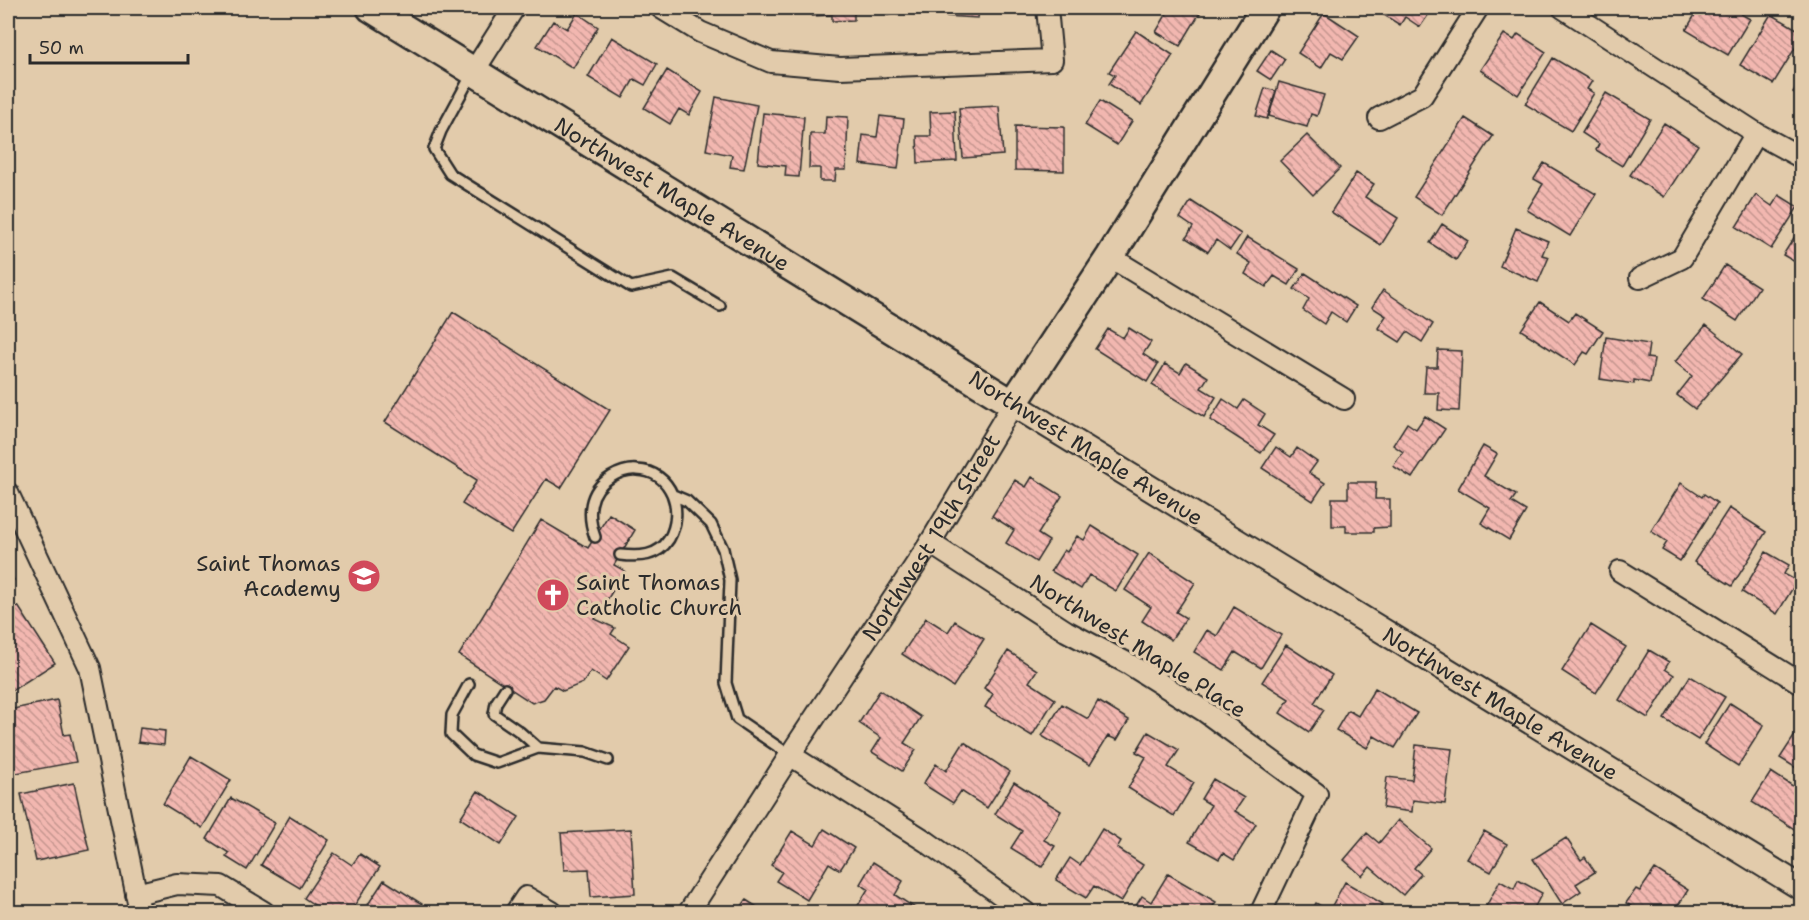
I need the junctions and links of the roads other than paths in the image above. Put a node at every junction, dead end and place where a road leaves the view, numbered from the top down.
1 (371, 8) edge
2 (514, 8) edge
3 (661, 8) edge
4 (1047, 8) edge
5 (1265, 8) edge
6 (1478, 8) edge
7 (1563, 8) edge
8 (474, 71) junction
9 (1379, 118) dead end
10 (1756, 133) junction
11 (1802, 158) edge
12 (1110, 257) junction
13 (1640, 278) dead end
14 (720, 306) dead end
15 (1344, 399) dead end
16 (1013, 404) junction
17 (8, 493) edge
18 (673, 495) junction
19 (595, 537) dead end
20 (930, 543) junction
21 (620, 555) dead end
22 (1620, 571) dead end
23 (469, 684) dead end
24 (1802, 684) edge
25 (505, 689) dead end
26 (538, 748) junction
27 (790, 754) junction
28 (608, 760) dead end
29 (1802, 888) edge
30 (138, 903) edge
31 (521, 905) edge
32 (264, 912) edge
33 (552, 912) edge
34 (689, 912) edge
35 (1025, 912) edge
36 (1261, 912) edge

1 - 8 main road, Northwest Maple Avenue
2 - 8 street
3 - 4 street
5 - 12 main road, Northwest 19th Street
6 - 9 street
7 - 10 street
8 - 14 lane
8 - 16 main road, Northwest Maple Avenue
10 - 11 street
10 - 13 street
12 - 15 street
12 - 16 main road, Northwest 19th Street
16 - 20 street, Northwest 19th Street
16 - 29 street, Northwest Maple Avenue
17 - 30 street
18 - 19 lane
18 - 21 lane
18 - 27 lane
20 - 27 street, Northwest 19th Street
20 - 36 street, Northwest Maple Place
22 - 24 street
23 - 26 lane
25 - 26 lane
26 - 28 lane
27 - 34 street, Northwest 19th Street
27 - 35 street
30 - 32 street
31 - 33 street

